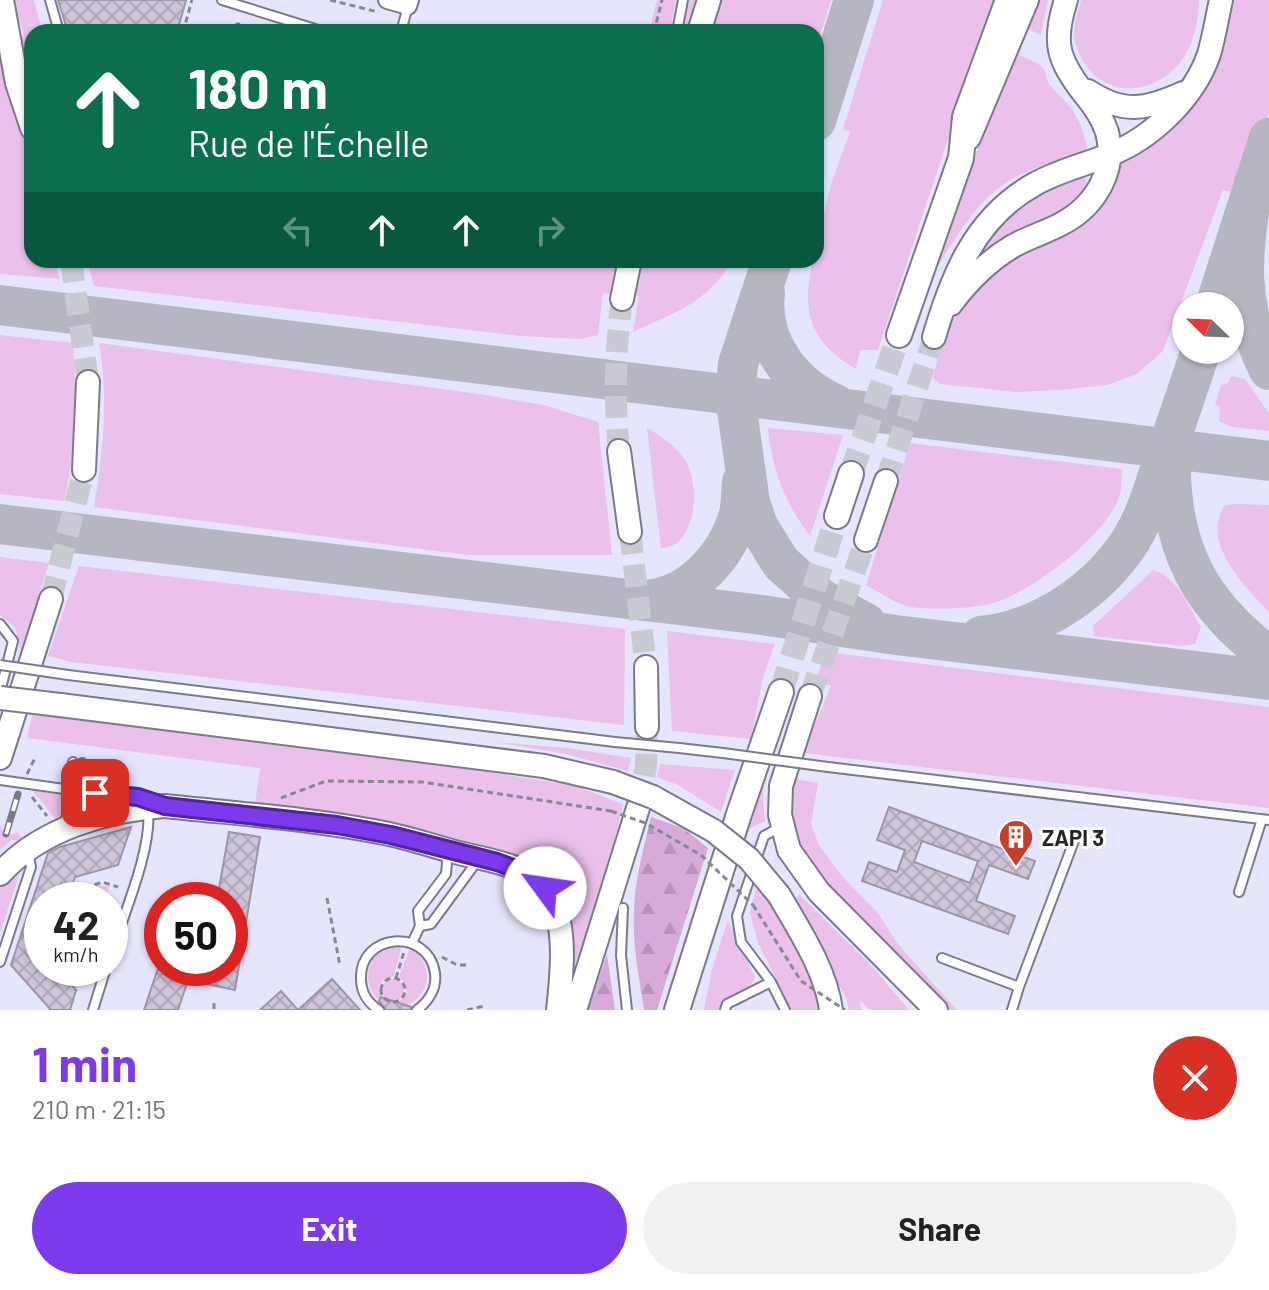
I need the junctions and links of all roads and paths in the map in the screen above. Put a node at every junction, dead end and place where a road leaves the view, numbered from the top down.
1 (2, 0) edge
2 (50, 0) edge
3 (192, 0) edge
4 (222, 0) edge
5 (330, 0) edge
6 (662, 0) edge
7 (683, 0) edge
8 (709, 0) edge
9 (1008, 0) edge
10 (1027, 0) edge
11 (1066, 0) edge
12 (409, 3) edge
13 (385, 6) edge
14 (1218, 6) edge
15 (284, 20) junction
16 (57, 24) edge
17 (185, 24) edge
18 (283, 24) edge
19 (298, 24) edge
20 (403, 24) edge
21 (656, 24) edge
22 (678, 24) edge
23 (702, 24) edge
24 (1197, 78) junction
25 (1075, 83) junction
26 (24, 104) edge
27 (1110, 155) junction
28 (961, 158) junction
29 (628, 268) edge
30 (622, 299) tunnel mouth
31 (899, 335) tunnel mouth
32 (88, 382) tunnel mouth
33 (619, 451) tunnel mouth
34 (84, 470) tunnel mouth
35 (851, 474) tunnel mouth
36 (886, 481) tunnel mouth
37 (837, 516) tunnel mouth
38 (630, 532) tunnel mouth
39 (866, 540) tunnel mouth
40 (51, 599) tunnel mouth
41 (0, 624) edge
42 (0, 665) edge
43 (646, 667) tunnel mouth
44 (0, 692) edge
45 (781, 692) tunnel mouth
46 (810, 696) tunnel mouth
47 (0, 698) edge
48 (647, 727) tunnel mouth
49 (0, 756) edge
50 (77, 762) dead end
51 (0, 780) edge
52 (73, 791) junction
53 (646, 802) junction
54 (269, 803) dead end
55 (156, 806) junction
56 (1266, 820) edge
57 (783, 826) junction
58 (63, 830) junction
59 (1074, 841) dead end
60 (27, 850) junction
61 (447, 850) junction
62 (480, 858) junction
63 (0, 874) edge
64 (1239, 892) dead end
65 (327, 898) dead end
66 (128, 900) edge
67 (623, 908) dead end
68 (420, 926) junction
69 (412, 943) junction
70 (869, 946) junction
71 (403, 953) dead end
72 (427, 954) junction
73 (942, 958) dead end
74 (0, 962) edge
75 (468, 965) dead end
76 (340, 966) dead end
77 (396, 978) junction
78 (771, 982) junction
79 (100, 986) edge
80 (1019, 987) junction
81 (214, 1003) dead end
82 (484, 1006) dead end
83 (93, 1010) edge
84 (214, 1010) edge
85 (379, 1010) edge
86 (417, 1010) edge
87 (467, 1010) edge
88 (558, 1010) edge
89 (575, 1010) edge
90 (627, 1010) edge
91 (677, 1010) edge
92 (725, 1010) edge
93 (785, 1010) edge
94 (831, 1010) edge
95 (845, 1010) edge
96 (921, 1010) edge
97 (936, 1010) edge
98 (1012, 1010) edge

1 - 26 main road
2 - 16 lane
3 - 17 path
4 - 15 lane
5 - 13 path
6 - 21 path
7 - 22 lane
8 - 23 main road
9 - 28 main road
10 - 28 main road
11 - 25 main road
12 - 13 street
12 - 20 lane
14 - 24 main road
15 - 18 lane
15 - 19 lane
24 - 25 main road
24 - 27 main road
25 - 27 main road
27 - 27 main road
28 - 31 main road
29 - 30 main road
32 - 34 main road
33 - 38 main road
35 - 37 main road
36 - 39 main road
40 - 49 main road
41 - 44 lane
42 - 56 lane, bridge
43 - 48 main road
45 - 91 main road
46 - 57 main road
47 - 53 main road, bridge
50 - 52 lane
51 - 52 lane
52 - 55 lane
52 - 58 lane
53 - 89 main road
53 - 94 main road, bridge
54 - 95 path, bridge
55 - 58 main road
55 - 61 main road
55 - 66 lane
56 - 64 lane
57 - 70 main road
57 - 78 lane
58 - 60 main road
59 - 80 lane
60 - 63 main road
60 - 74 lane
61 - 62 main road
61 - 68 lane
62 - 68 lane
62 - 88 main road
65 - 76 path
67 - 90 lane
68 - 69 lane
69 - 72 lane
69 - 85 lane
70 - 96 main road
70 - 97 main road
71 - 77 path
72 - 75 path
72 - 86 lane
73 - 80 lane
77 - 77 path
78 - 92 lane
78 - 93 lane
79 - 83 lane
80 - 98 lane
81 - 84 path
82 - 87 path

